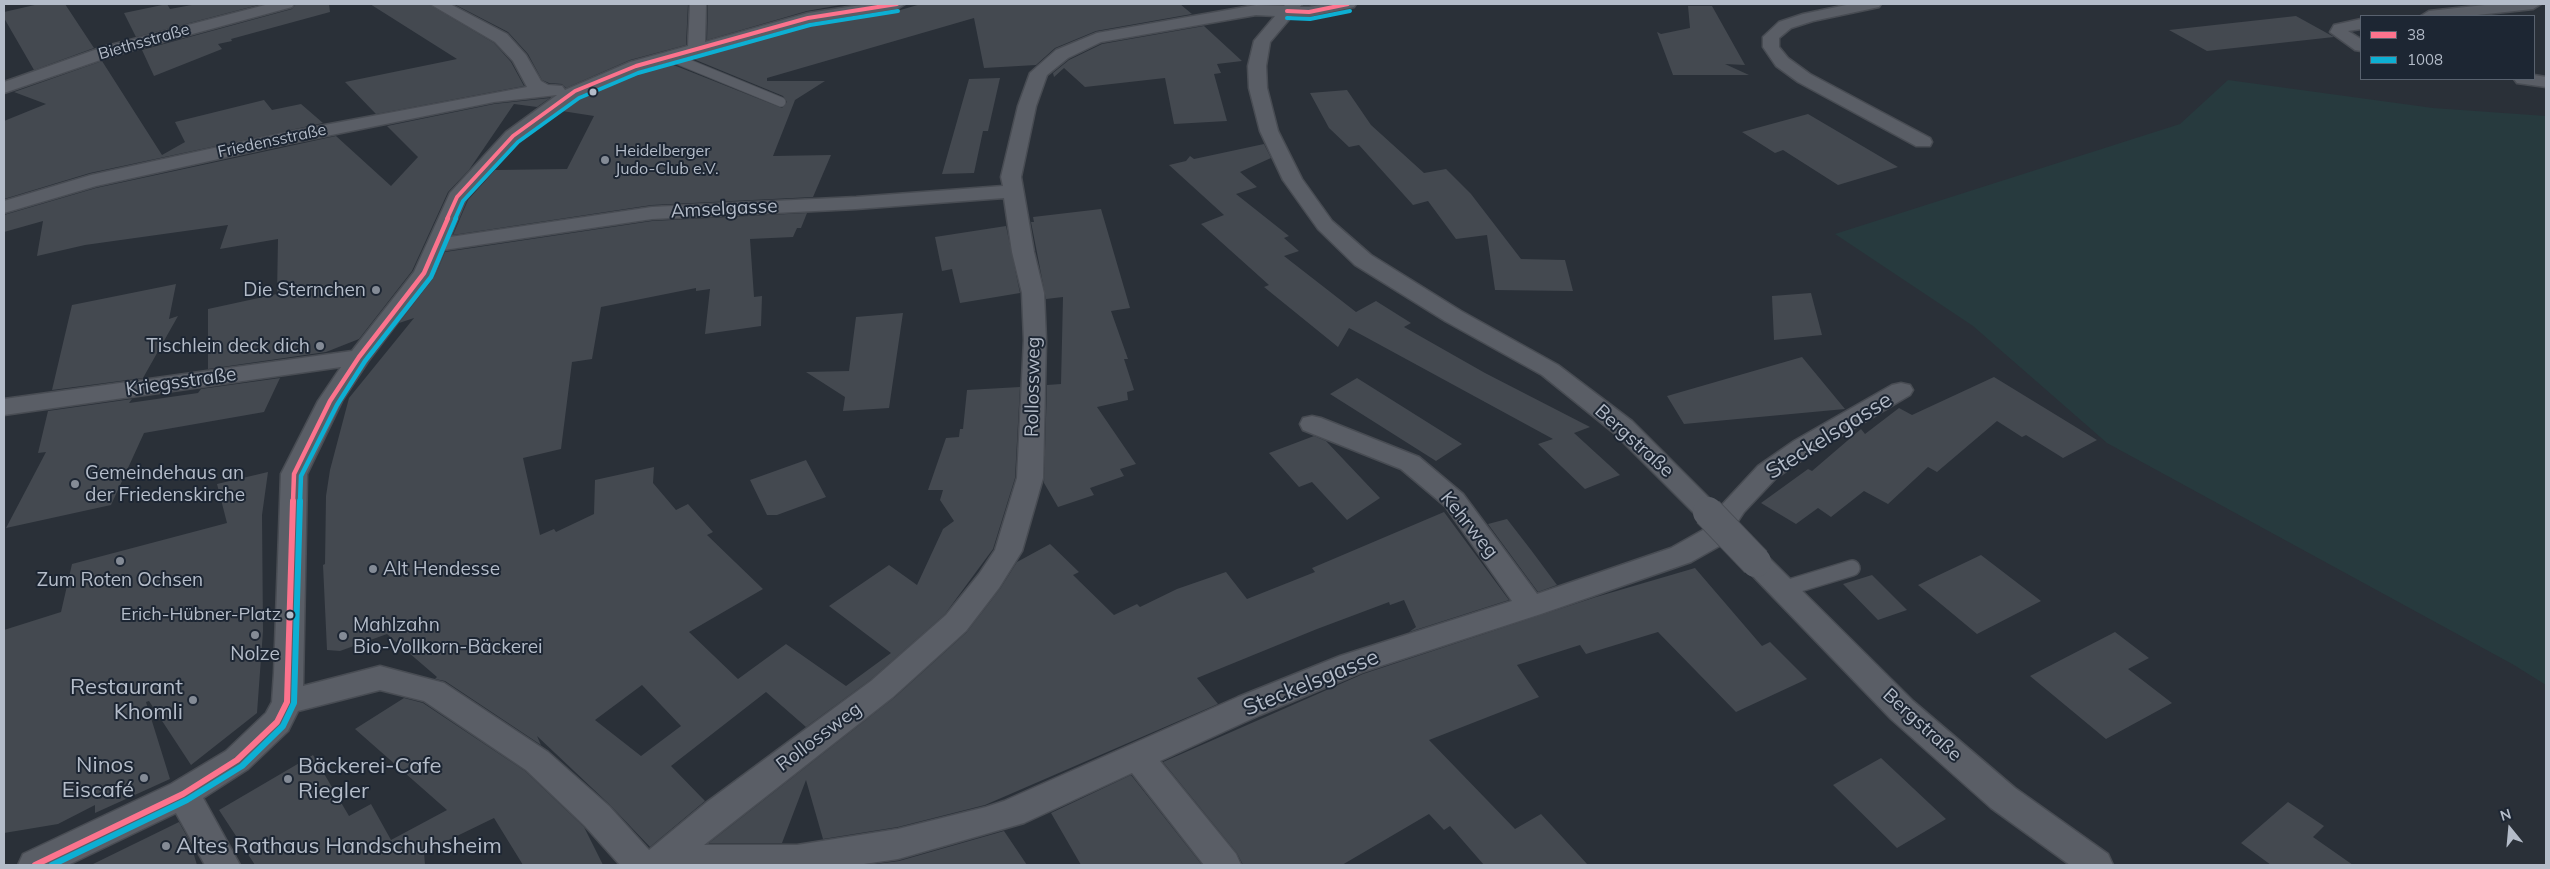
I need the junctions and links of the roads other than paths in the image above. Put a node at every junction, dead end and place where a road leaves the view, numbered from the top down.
1 (286, 4) edge
2 (438, 4) edge
3 (698, 4) edge
4 (897, 4) edge
5 (1348, 4) edge
6 (1873, 4) edge
7 (2533, 4) edge
8 (1290, 7) edge
9 (817, 10) edge
10 (2438, 15) edge
11 (2360, 24) edge
12 (2360, 45) edge
13 (696, 49) junction
14 (669, 56) junction
15 (2531, 80) edge
16 (2546, 82) edge
17 (4, 88) edge
18 (544, 90) junction
19 (575, 91) junction
20 (780, 102) dead end
21 (1922, 142) dead end
22 (1013, 191) junction
23 (4, 207) edge
24 (437, 245) junction
25 (359, 356) junction
26 (1902, 390) dead end
27 (4, 407) edge
28 (1312, 424) dead end
29 (1852, 568) dead end
30 (1783, 589) junction
31 (1531, 607) junction
32 (287, 702) junction
33 (1138, 757) junction
34 (183, 794) junction
35 (35, 865) edge
36 (223, 865) edge
37 (641, 865) edge
38 (655, 865) edge
39 (673, 865) edge
40 (1224, 865) edge
41 (2096, 865) edge

1 - 17 street, Biethsstraße
2 - 18 street
3 - 13 street
4 - 9 street
5 - 8 street, Rollossweg
6 - 21 street
7 - 10 street
8 - 22 street, Rollossweg
8 - 30 street, Bergstraße, bridge
9 - 13 street
11 - 12 street
13 - 14 street
14 - 19 street
14 - 20 lane
15 - 16 street
18 - 19 street, Friedensstraße
18 - 23 street, Friedensstraße
19 - 24 street
22 - 24 street, Amselgasse
22 - 38 street, Rollossweg
24 - 25 street
25 - 27 street, Kriegsstraße
25 - 32 street
26 - 31 street, Steckelsgasse
28 - 31 street, Kehrweg
29 - 30 lane
30 - 41 street, Bergstraße
31 - 33 street, Steckelsgasse
32 - 34 street
32 - 37 street
33 - 39 street, Steckelsgasse
33 - 40 street
34 - 35 street
34 - 36 street

